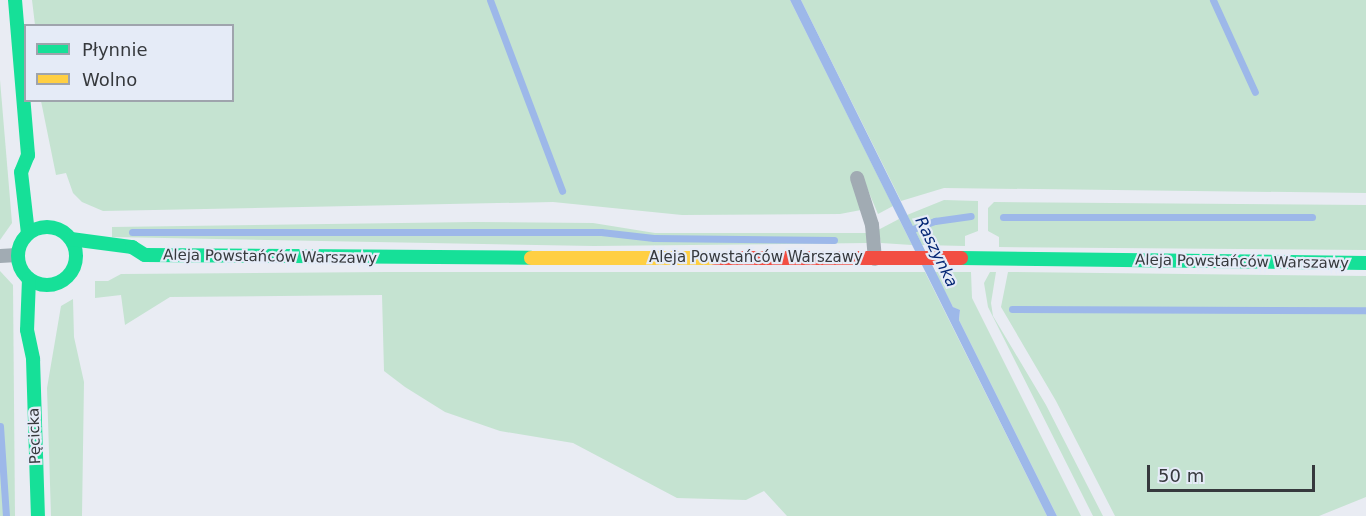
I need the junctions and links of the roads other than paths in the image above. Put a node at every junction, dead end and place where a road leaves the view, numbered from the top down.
1 (15, 0) edge
2 (28, 155) junction
3 (40, 173) dead end
4 (857, 178) dead end
5 (50, 210) dead end
6 (57, 228) junction
7 (28, 233) junction
8 (71, 239) junction
9 (17, 255) junction
10 (145, 255) junction
11 (0, 256) edge
12 (875, 259) junction
13 (1366, 263) edge
14 (133, 265) dead end
15 (92, 268) dead end
16 (72, 271) junction
17 (29, 279) junction
18 (56, 284) junction
19 (51, 303) dead end
20 (44, 336) dead end
21 (33, 359) junction
22 (38, 514) edge

1 - 2 street
2 - 3 street
2 - 7 street
4 - 12 lane
5 - 6 street
6 - 7 street
6 - 8 street
7 - 9 street
8 - 10 street, Aleja Powstańców Warszawy
8 - 16 street
9 - 11 lane
9 - 17 street
10 - 12 street, Aleja Powstańców Warszawy
10 - 14 street, Aleja Powstańców Warszawy
12 - 13 street, Aleja Powstańców Warszawy
15 - 16 street
16 - 18 street
17 - 18 street
17 - 21 street, Pęcicka
18 - 19 street
20 - 21 street, Pęcicka
21 - 22 street, Pęcicka

